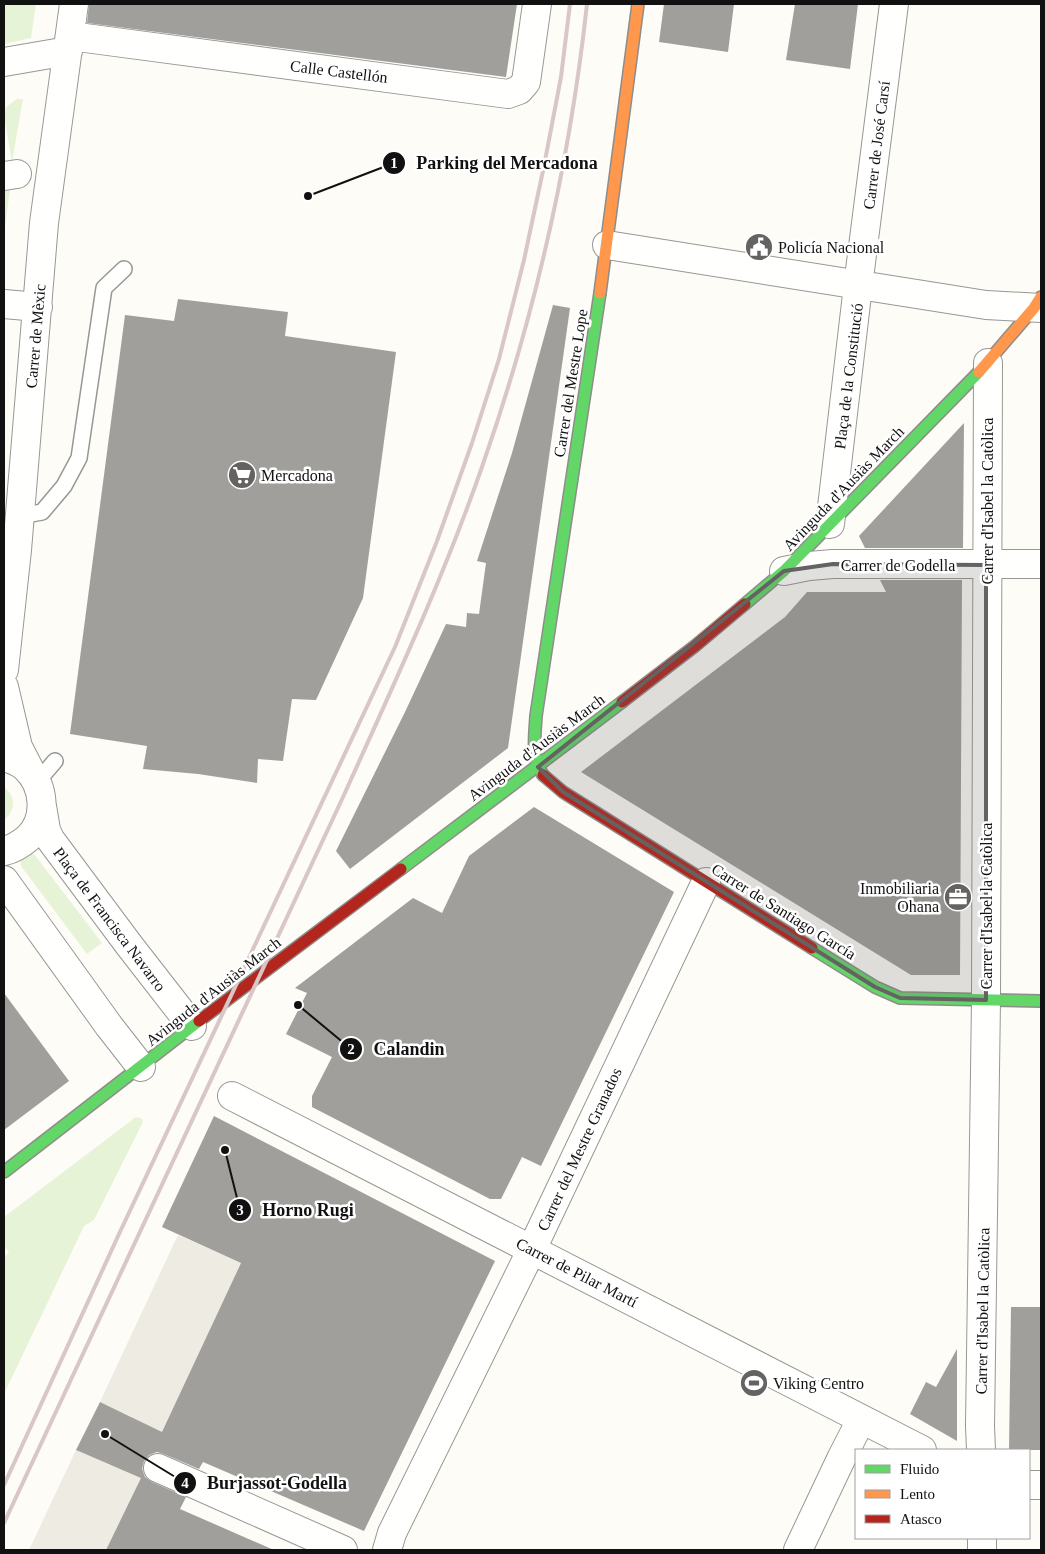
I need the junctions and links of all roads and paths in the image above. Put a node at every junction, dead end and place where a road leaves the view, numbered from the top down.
1 (74, 4) edge
2 (537, 4) edge
3 (638, 4) edge
4 (894, 4) edge
5 (69, 44) junction
6 (4, 62) edge
7 (607, 245) junction
8 (124, 269) dead end
9 (858, 286) junction
10 (4, 304) edge
11 (1039, 304) edge
12 (38, 307) junction
13 (988, 363) junction
14 (20, 516) junction
15 (830, 524) junction
16 (1041, 564) edge
17 (986, 565) junction
18 (784, 571) junction
19 (4, 670) edge
20 (4, 687) edge
21 (4, 757) edge
22 (55, 761) dead end
23 (538, 767) junction
24 (38, 791) junction
25 (4, 850) edge
26 (4, 880) edge
27 (706, 882) junction
28 (986, 1000) junction
29 (1041, 1001) edge
30 (192, 1026) junction
31 (141, 1067) junction
32 (232, 1096) dead end
33 (4, 1172) edge
34 (532, 1249) junction
35 (861, 1420) junction
36 (920, 1449) edge
37 (981, 1449) edge
38 (158, 1468) dead end
39 (343, 1550) edge
40 (387, 1550) edge
41 (798, 1550) edge

1 - 5 street, Carrer de Mèxic
2 - 5 street, Calle Castellón
3 - 7 street, Carrer del Mestre Lope
4 - 9 street, Carrer de José Carsí
5 - 6 street, Calle Castellón
5 - 12 street, Carrer de Mèxic
7 - 9 street
7 - 23 street, Carrer del Mestre Lope
8 - 14 lane
9 - 11 street, Plaça de la Constitució
9 - 15 street, Plaça de la Constitució
10 - 12 street
11 - 13 street, Avinguda d'Ausiàs March
12 - 14 street, Carrer de Mèxic
13 - 15 street, Avinguda d'Ausiàs March
13 - 17 street, Carrer d'Isabel la Catòlica
14 - 19 street, Carrer de Mèxic
15 - 18 street, Avinguda d'Ausiàs March
16 - 17 street, Carrer de Godella
17 - 18 street, Carrer de Godella
17 - 28 street, Carrer d'Isabel la Catòlica
18 - 23 street, Avinguda d'Ausiàs March
20 - 24 street
21 - 24 street
22 - 24 lane
23 - 27 street, Carrer de Santiago García
23 - 30 street, Avinguda d'Ausiàs March
24 - 25 street
24 - 30 street, Plaça de Francisca Navarro
26 - 31 street
27 - 28 street, Carrer de Santiago García
27 - 34 street, Carrer del Mestre Granados
28 - 29 street, Carrer de Santiago García
28 - 37 street, Carrer d'Isabel la Catòlica
30 - 31 street, Avinguda d'Ausiàs March
31 - 33 street, Avinguda d'Ausiàs March
32 - 34 street, Carrer de Pilar Martí
34 - 35 street, Carrer de Pilar Martí
34 - 40 street, Carrer del Mestre Granados
35 - 36 street, Carrer de Pilar Martí
35 - 41 street
38 - 39 street

